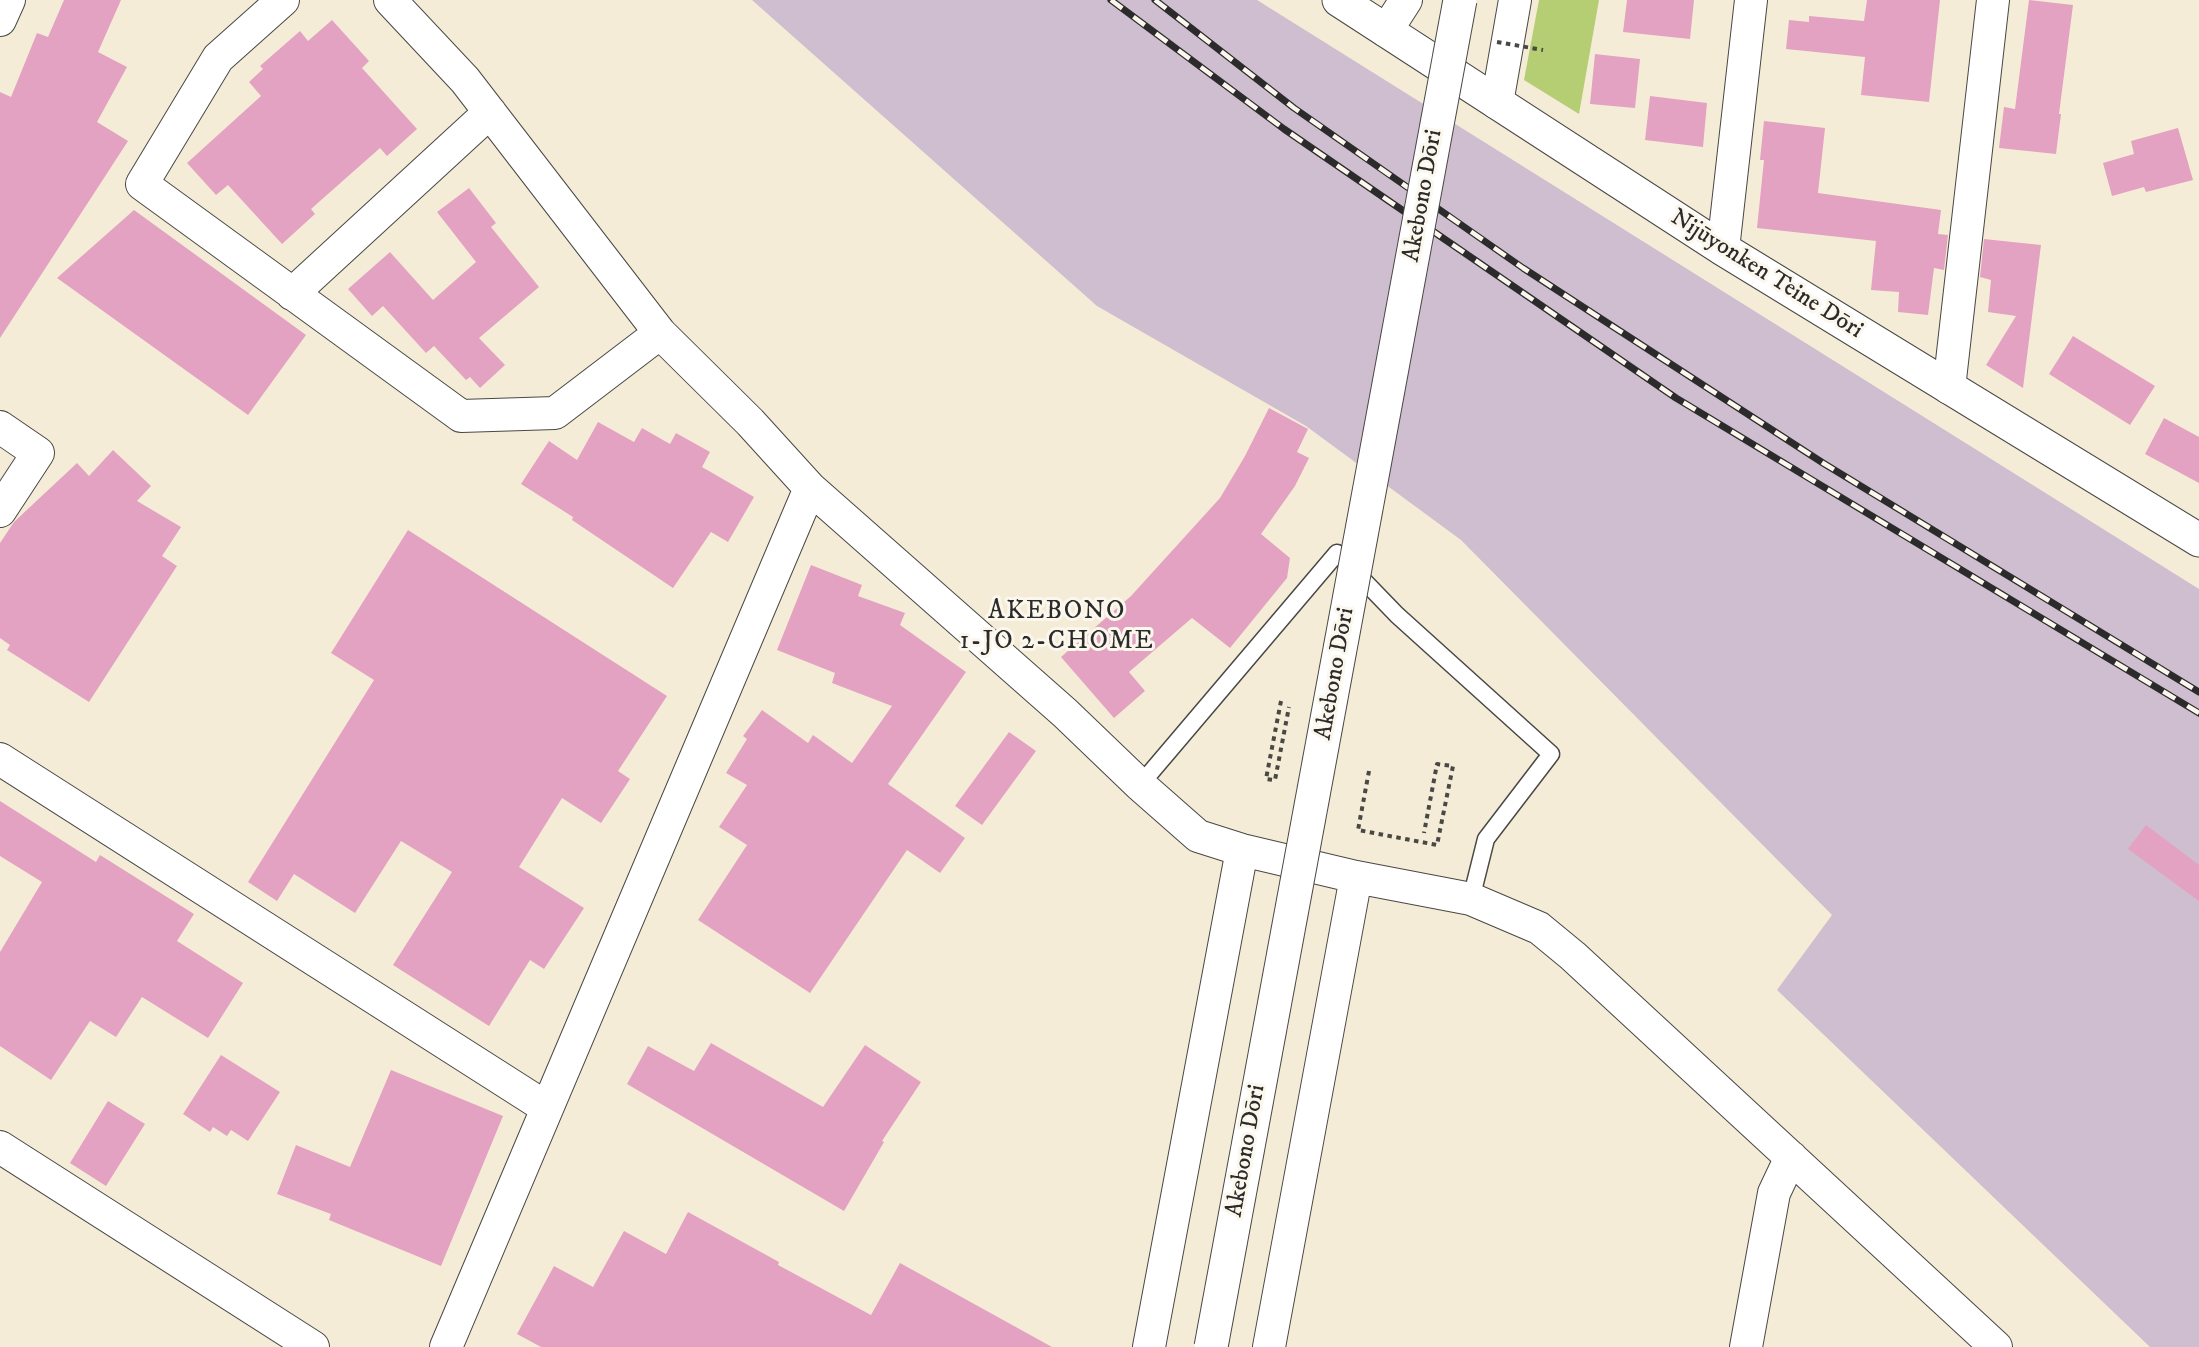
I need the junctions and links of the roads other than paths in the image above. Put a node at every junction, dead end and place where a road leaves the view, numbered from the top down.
1 (9, 0) edge
2 (283, 0) edge
3 (390, 0) edge
4 (1340, 0) edge
5 (1406, 0) edge
6 (1460, 0) edge
7 (1515, 0) edge
8 (1750, 0) edge
9 (1993, 0) edge
10 (0, 21) edge
11 (1386, 31) junction
12 (1497, 103) junction
13 (490, 112) junction
14 (1723, 249) junction
15 (292, 294) junction
16 (660, 333) junction
17 (1948, 388) junction
18 (0, 427) edge
19 (810, 488) junction
20 (0, 511) edge
21 (2199, 540) edge
22 (0, 759) edge
23 (1140, 785) junction
24 (1242, 850) junction
25 (1356, 877) junction
26 (1471, 899) junction
27 (547, 1108) junction
28 (0, 1147) edge
29 (1791, 1157) junction
30 (313, 1347) edge
31 (446, 1347) edge
32 (1149, 1347) edge
33 (1211, 1347) edge
34 (1269, 1347) edge
35 (1746, 1347) edge
36 (1996, 1347) edge

1 - 10 street
2 - 15 street
3 - 13 street
4 - 11 street, Nijūyonken Teine Dōri
5 - 11 street
6 - 33 street, Akebono Dōri, bridge
7 - 12 street
8 - 14 street
9 - 17 street
11 - 12 street, Nijūyonken Teine Dōri
12 - 14 street, Nijūyonken Teine Dōri
13 - 15 street
13 - 16 street
14 - 17 street, Nijūyonken Teine Dōri
15 - 16 street
16 - 19 street
17 - 21 street, Nijūyonken Teine Dōri
18 - 20 street
19 - 23 street
19 - 27 street
22 - 27 street
23 - 24 street
23 - 26 lane
24 - 25 street
24 - 32 street
25 - 26 street
25 - 34 street
26 - 29 street
27 - 31 street
28 - 30 street
29 - 35 street
29 - 36 street

